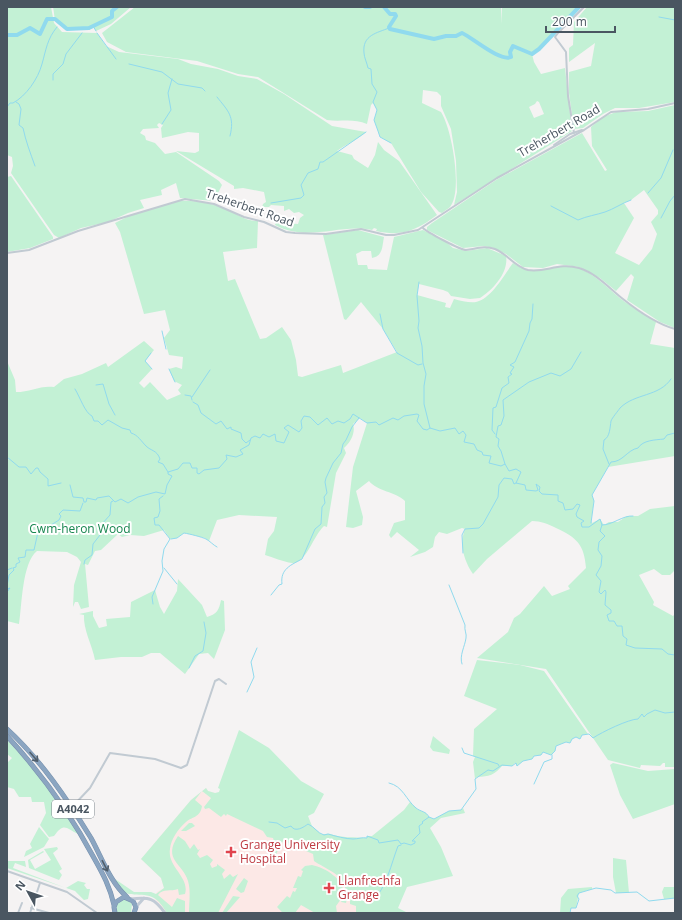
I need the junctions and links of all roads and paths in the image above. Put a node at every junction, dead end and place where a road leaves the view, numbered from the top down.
1 (584, 7) edge
2 (675, 103) edge
3 (584, 130) junction
4 (574, 133) junction
5 (552, 147) junction
6 (423, 228) junction
7 (7, 253) edge
8 (675, 329) edge
9 (226, 684) dead end
10 (7, 729) edge
11 (7, 736) edge
12 (72, 808) junction
13 (7, 871) edge
14 (40, 883) junction
15 (129, 898) junction
16 (144, 898) junction
17 (22, 903) dead end
18 (31, 908) junction
19 (114, 910) edge
20 (135, 911) edge
21 (18, 913) edge
22 (30, 913) edge
23 (49, 913) edge
24 (97, 913) edge
25 (165, 913) edge

1 - 4 street
2 - 3 street, Treherbert Road
3 - 4 street
3 - 5 street, Treherbert Road
4 - 5 street
5 - 6 street, Treherbert Road
6 - 7 street, Treherbert Road
6 - 8 street
9 - 12 street
10 -> 12 highway, A4042
11 - 19 highway, A4042
12 -> 15 highway, A4042
13 - 14 street
14 - 18 street
14 - 24 street
15 - 16 main road
15 - 19 highway
15 - 20 highway
16 - 20 main road
16 - 25 main road
17 - 21 street
18 - 22 street
18 - 23 street

